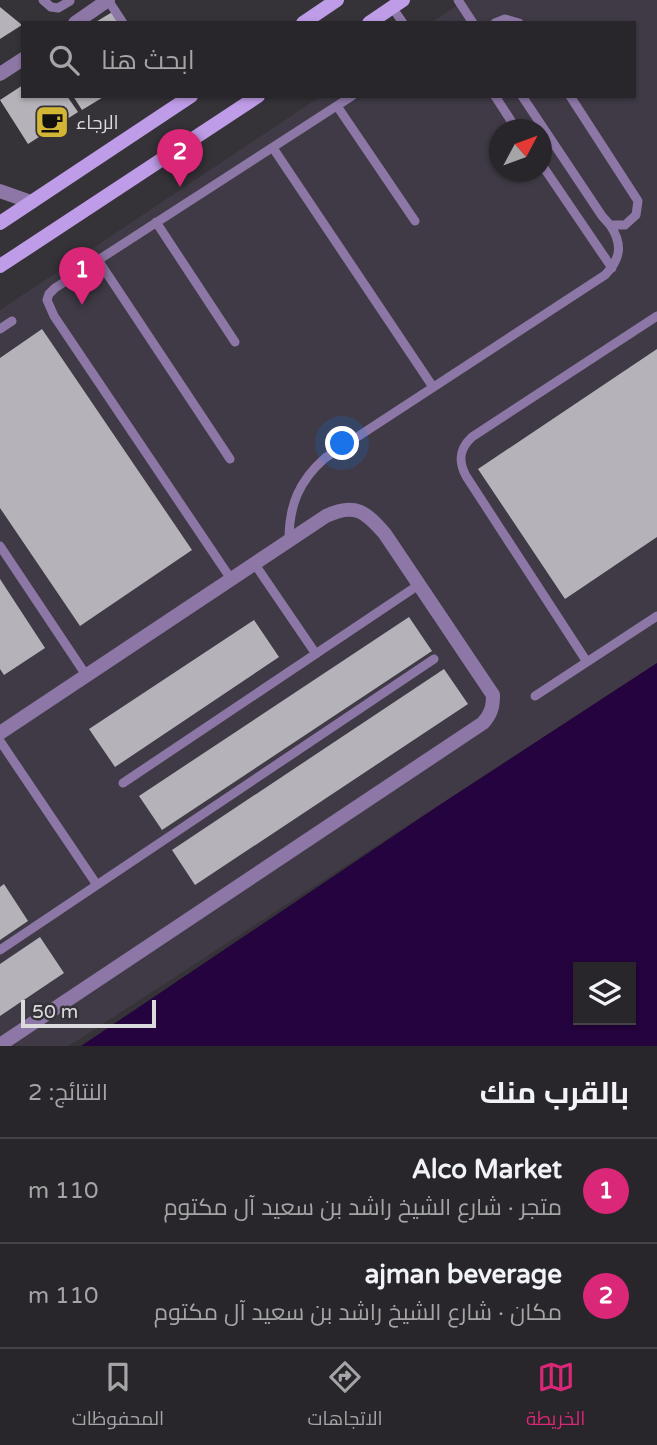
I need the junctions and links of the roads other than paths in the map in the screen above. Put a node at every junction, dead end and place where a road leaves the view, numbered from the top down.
1 (43, 0) edge
2 (108, 0) edge
3 (337, 0) edge
4 (458, 0) edge
5 (70, 1) edge
6 (398, 4) edge
7 (78, 21) edge
8 (122, 21) edge
9 (306, 21) edge
10 (372, 21) edge
11 (402, 21) edge
12 (472, 21) edge
13 (21, 60) edge
14 (0, 74) edge
15 (255, 98) edge
16 (349, 98) edge
17 (496, 98) edge
18 (523, 98) edge
19 (571, 98) edge
20 (175, 101) edge
21 (337, 106) junction
22 (510, 119) edge
23 (273, 148) junction
24 (552, 181) edge
25 (0, 191) edge
26 (31, 202) junction
27 (415, 220) dead end
28 (156, 222) junction
29 (0, 223) edge
30 (610, 225) junction
31 (98, 260) junction
32 (0, 266) edge
33 (612, 268) junction
34 (657, 316) edge
35 (12, 321) dead end
36 (0, 328) edge
37 (235, 342) dead end
38 (433, 387) junction
39 (230, 459) dead end
40 (289, 540) junction
41 (0, 546) edge
42 (254, 563) junction
43 (231, 579) junction
44 (420, 584) junction
45 (657, 616) edge
46 (316, 654) junction
47 (434, 659) dead end
48 (587, 662) junction
49 (86, 675) junction
50 (535, 696) dead end
51 (0, 733) edge
52 (0, 741) edge
53 (123, 783) dead end
54 (97, 885) junction
55 (0, 950) edge
56 (0, 1045) edge

1 - 5 lane
2 - 7 street
2 - 8 lane
3 - 9 main road
4 - 12 lane
6 - 10 main road
6 - 11 lane
13 - 14 street
15 - 32 main road
16 - 21 lane
17 - 22 lane
18 - 30 lane
19 - 30 lane
20 - 26 main road
21 - 23 lane
21 - 27 lane
23 - 28 lane
23 - 38 lane
24 - 33 lane
25 - 26 street
26 - 29 main road
28 - 31 lane
28 - 37 lane
30 - 33 lane
31 - 39 lane
31 - 43 lane
33 - 38 lane
34 - 48 lane
35 - 36 lane
38 - 40 lane
40 - 42 street
40 - 44 street
41 - 49 lane
42 - 43 street
42 - 46 lane
43 - 49 street
44 - 46 lane
44 - 56 street
45 - 48 lane
46 - 53 lane
47 - 54 lane
48 - 50 lane
49 - 51 street
52 - 54 lane
54 - 55 lane

